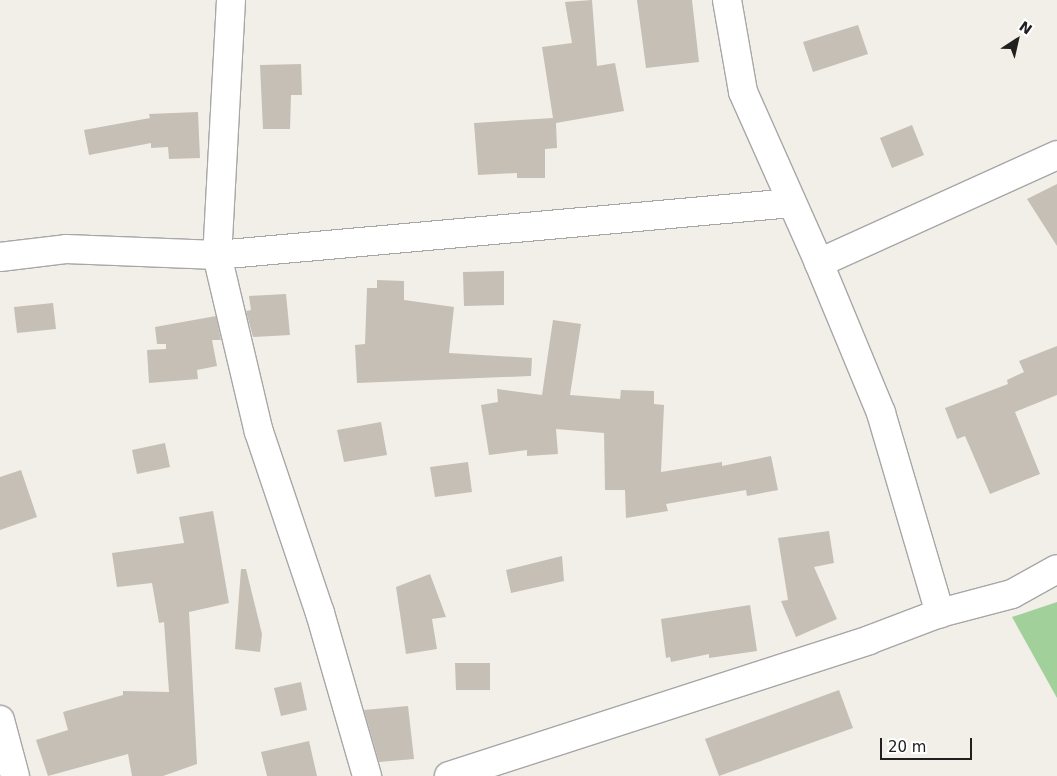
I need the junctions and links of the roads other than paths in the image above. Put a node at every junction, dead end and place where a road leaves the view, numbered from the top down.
1 (231, 0) edge
2 (727, 0) edge
3 (1057, 155) edge
4 (792, 203) junction
5 (217, 255) junction
6 (0, 257) edge
7 (819, 263) junction
8 (1057, 569) edge
9 (940, 613) junction
10 (0, 720) edge
11 (15, 776) edge
12 (367, 776) edge
13 (449, 776) edge

1 - 5 street
2 - 4 street
3 - 7 street
4 - 5 street
4 - 7 street
5 - 6 street
5 - 12 street
7 - 9 street
8 - 9 street
9 - 13 street
10 - 11 street

